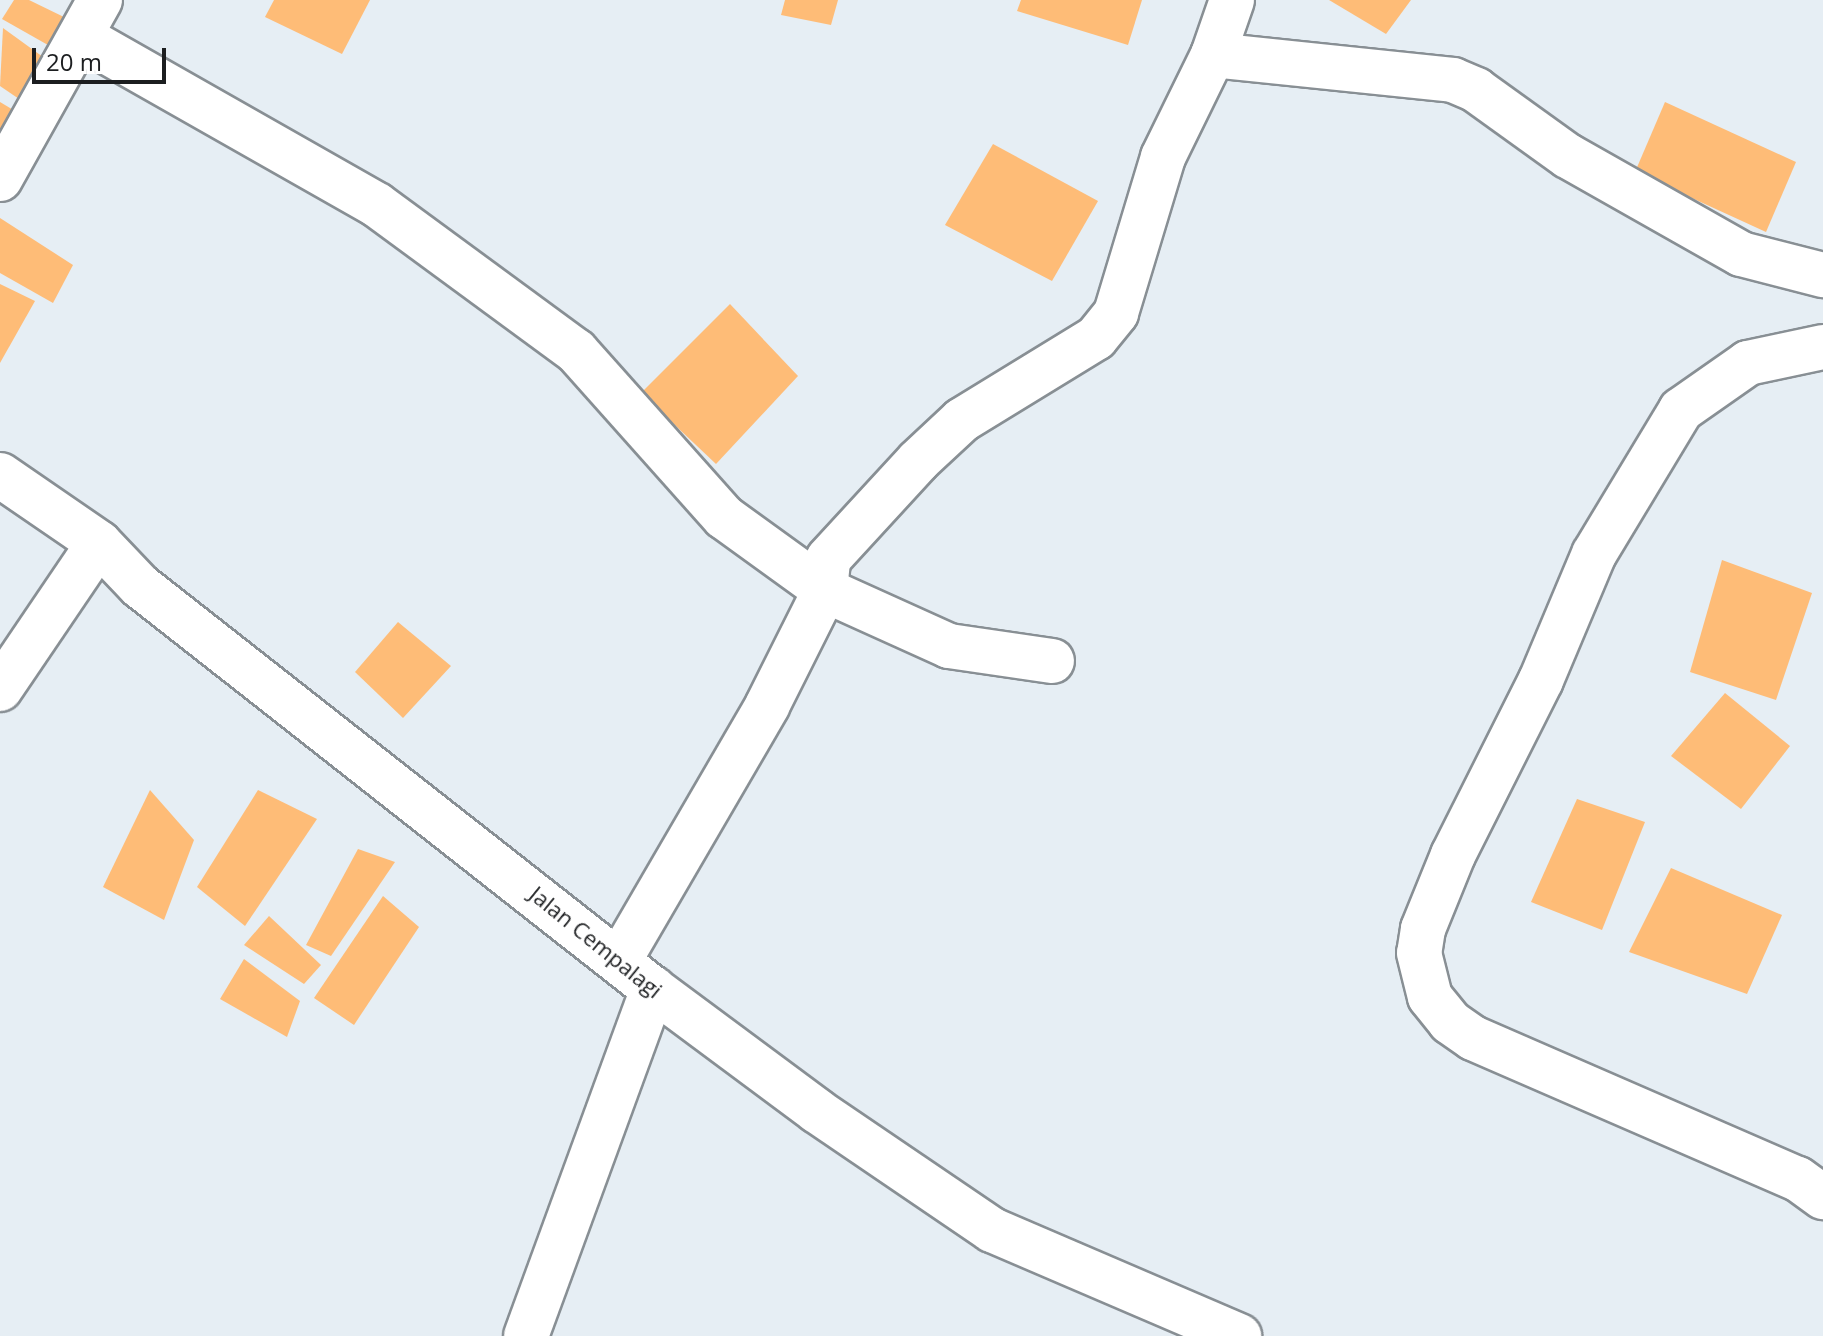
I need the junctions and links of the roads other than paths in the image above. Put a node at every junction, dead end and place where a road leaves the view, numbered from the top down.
1 (1232, 0) edge
2 (91, 19) edge
3 (1213, 55) junction
4 (0, 179) edge
5 (1823, 275) edge
6 (1823, 347) edge
7 (0, 475) edge
8 (99, 543) junction
9 (825, 590) junction
10 (1052, 661) dead end
11 (0, 689) edge
12 (620, 959) junction
13 (653, 989) junction
14 (1823, 1197) edge
15 (526, 1336) edge
16 (1239, 1336) edge

1 - 3 street
2 - 4 street
2 - 9 street
3 - 5 street
3 - 9 street
6 - 14 street
7 - 8 street, Jalan Cempalagi
8 - 11 street
8 - 12 street, Jalan Cempalagi
9 - 10 street
9 - 12 street
12 - 13 street, Jalan Cempalagi
13 - 15 street
13 - 16 street, Jalan Cempalagi

